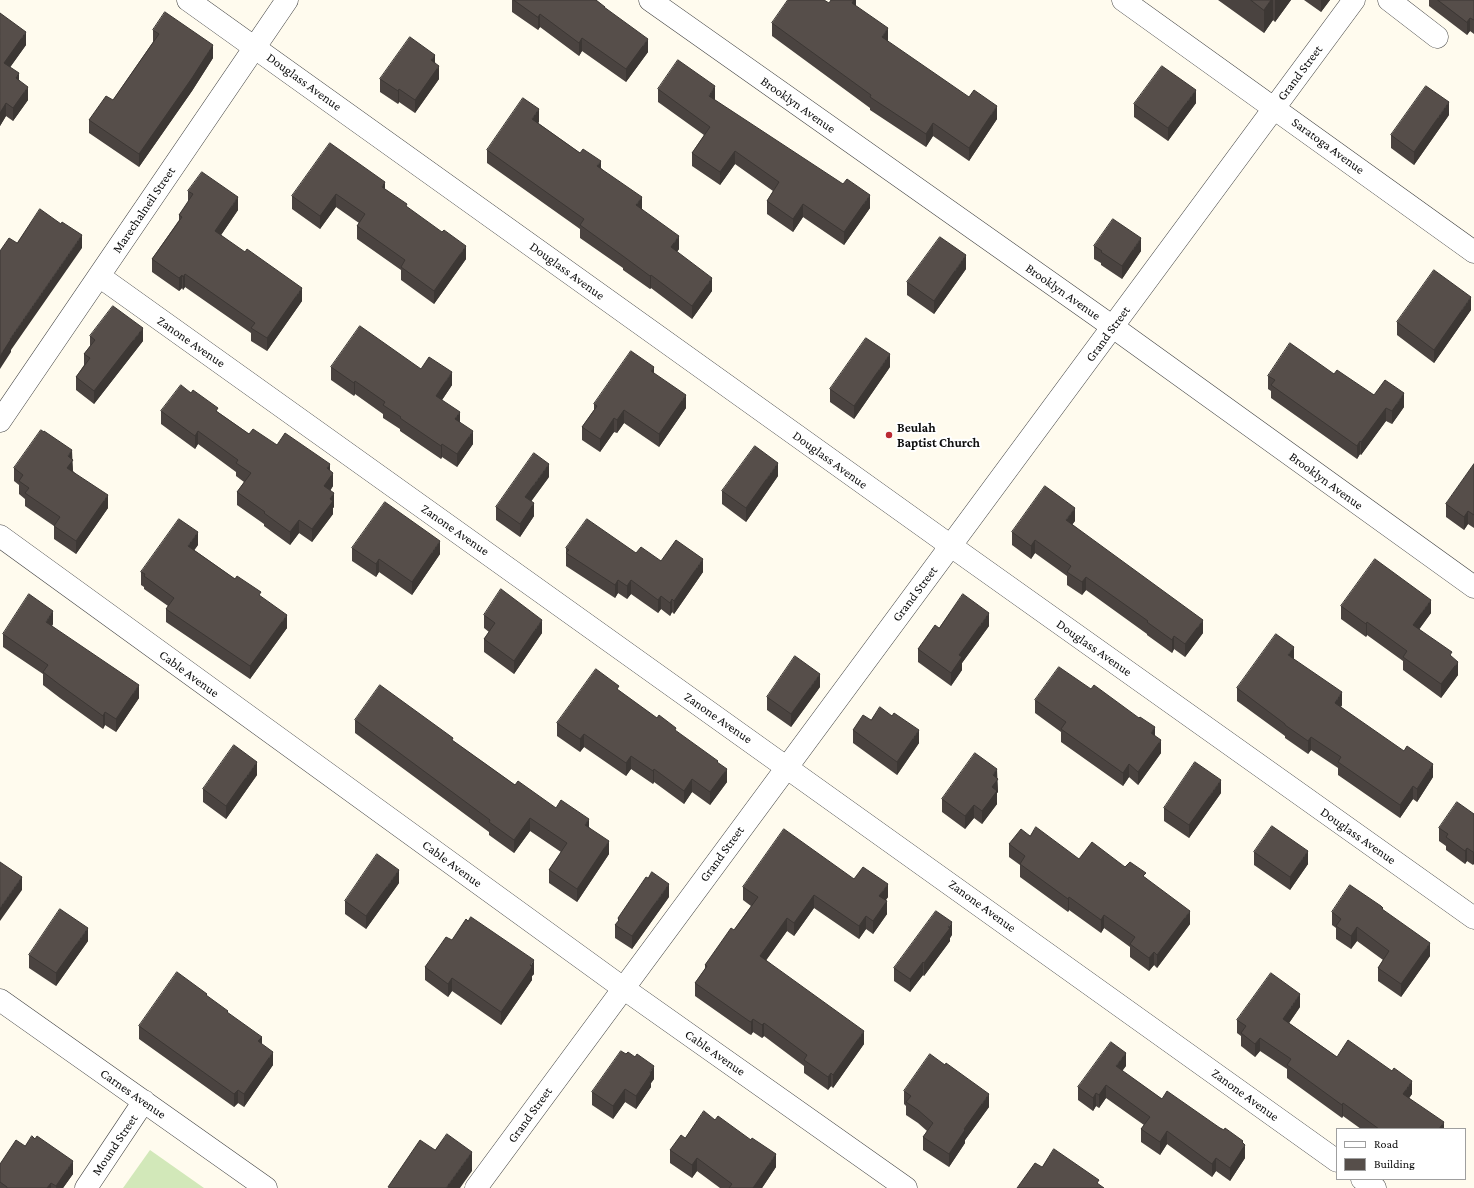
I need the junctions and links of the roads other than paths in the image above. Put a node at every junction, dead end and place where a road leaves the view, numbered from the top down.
1 (188, 0) edge
2 (287, 0) edge
3 (650, 0) edge
4 (1123, 0) edge
5 (1354, 0) edge
6 (1394, 2) edge
7 (1437, 37) dead end
8 (255, 47) junction
9 (1274, 108) junction
10 (1474, 252) edge
11 (99, 276) junction
12 (1113, 327) junction
13 (0, 421) edge
14 (0, 536) edge
15 (951, 546) junction
16 (1474, 587) edge
17 (787, 767) junction
18 (1474, 918) edge
19 (623, 988) junction
20 (0, 1000) edge
21 (144, 1101) junction
22 (1336, 1160) edge
23 (1363, 1180) edge
24 (86, 1188) edge
25 (266, 1188) edge
26 (476, 1188) edge
27 (906, 1188) edge
28 (1375, 1188) edge

1 - 8 street, Douglass Avenue
2 - 8 street, Marechalneil Street
3 - 12 street, Brooklyn Avenue
4 - 9 street, Saratoga Avenue
5 - 9 street, Grand Street
6 - 7 street
8 - 11 street, Marechalneil Street
8 - 15 street, Douglass Avenue
9 - 10 street, Saratoga Avenue
9 - 12 street, Grand Street
11 - 13 street, Marechalneil Street
11 - 17 street, Zanone Avenue
12 - 15 street, Grand Street
12 - 16 street, Brooklyn Avenue
14 - 19 street, Cable Avenue
15 - 17 street, Grand Street
15 - 18 street, Douglass Avenue
17 - 19 street, Grand Street
17 - 22 street, Zanone Avenue
19 - 26 street, Grand Street
19 - 27 street, Cable Avenue
20 - 21 street, Carnes Avenue
21 - 24 street, Mound Street
21 - 25 street, Carnes Avenue
23 - 28 street

